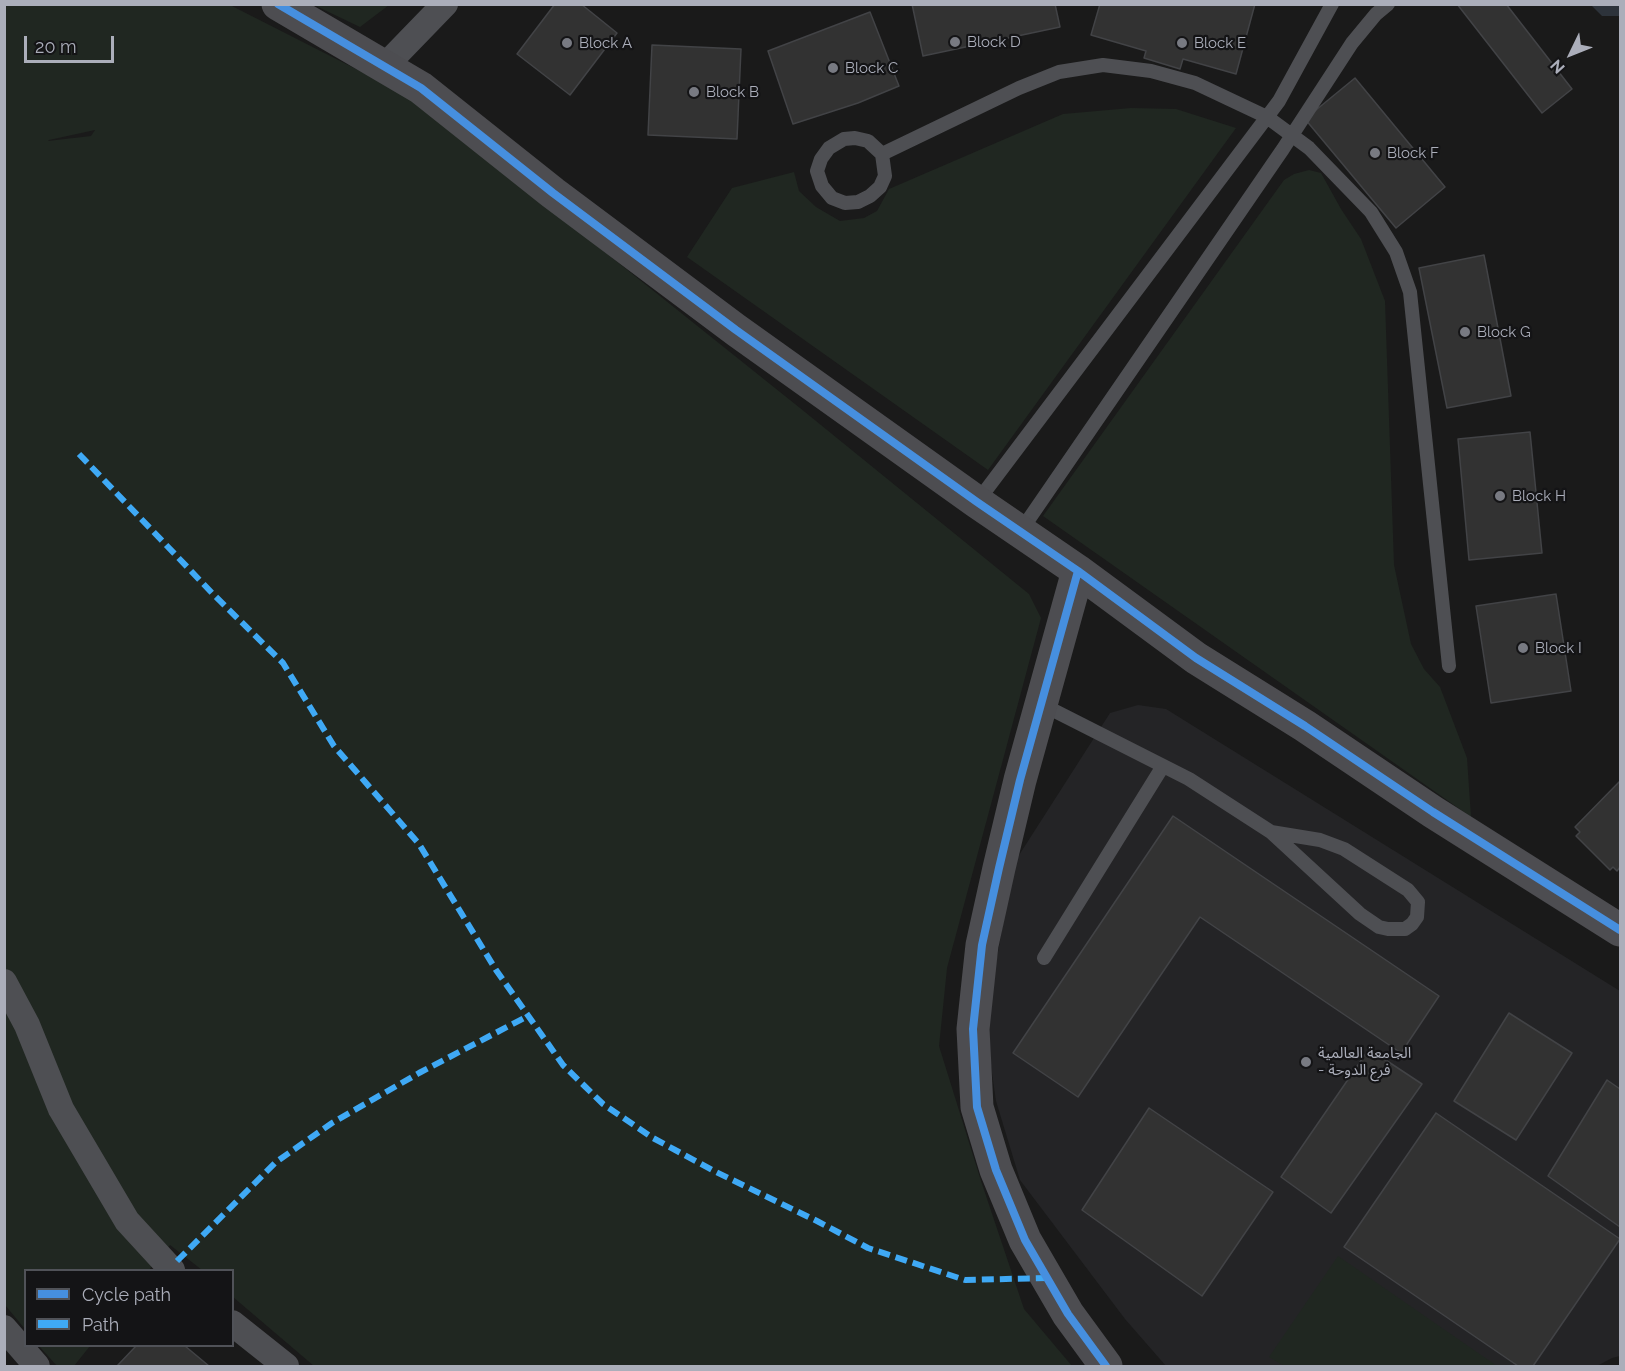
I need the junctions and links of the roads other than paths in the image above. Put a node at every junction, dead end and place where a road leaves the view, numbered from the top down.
1 (278, 4) edge
2 (445, 4) edge
3 (1332, 4) edge
4 (1388, 4) edge
5 (384, 67) junction
6 (1267, 117) junction
7 (1292, 134) junction
8 (882, 154) junction
9 (977, 502) junction
10 (1020, 532) junction
11 (1078, 571) junction
12 (1449, 666) dead end
13 (1041, 704) junction
14 (1163, 766) junction
15 (1271, 831) junction
16 (1620, 930) edge
17 (1044, 958) dead end
18 (4, 982) edge
19 (171, 1269) edge
20 (234, 1325) edge
21 (4, 1328) edge
22 (38, 1366) edge
23 (286, 1366) edge
24 (1106, 1366) edge

1 - 5 street
2 - 5 street
3 - 6 lane
4 - 7 lane
5 - 9 street
6 - 7 lane
6 - 8 lane
6 - 9 lane
7 - 10 lane
7 - 12 lane
8 - 8 lane
9 - 10 street
10 - 11 street
11 - 13 street
11 - 16 street
13 - 14 lane
13 - 24 street
14 - 15 lane
14 - 17 lane
15 - 15 lane
18 - 19 street
20 - 23 street
21 - 22 street

